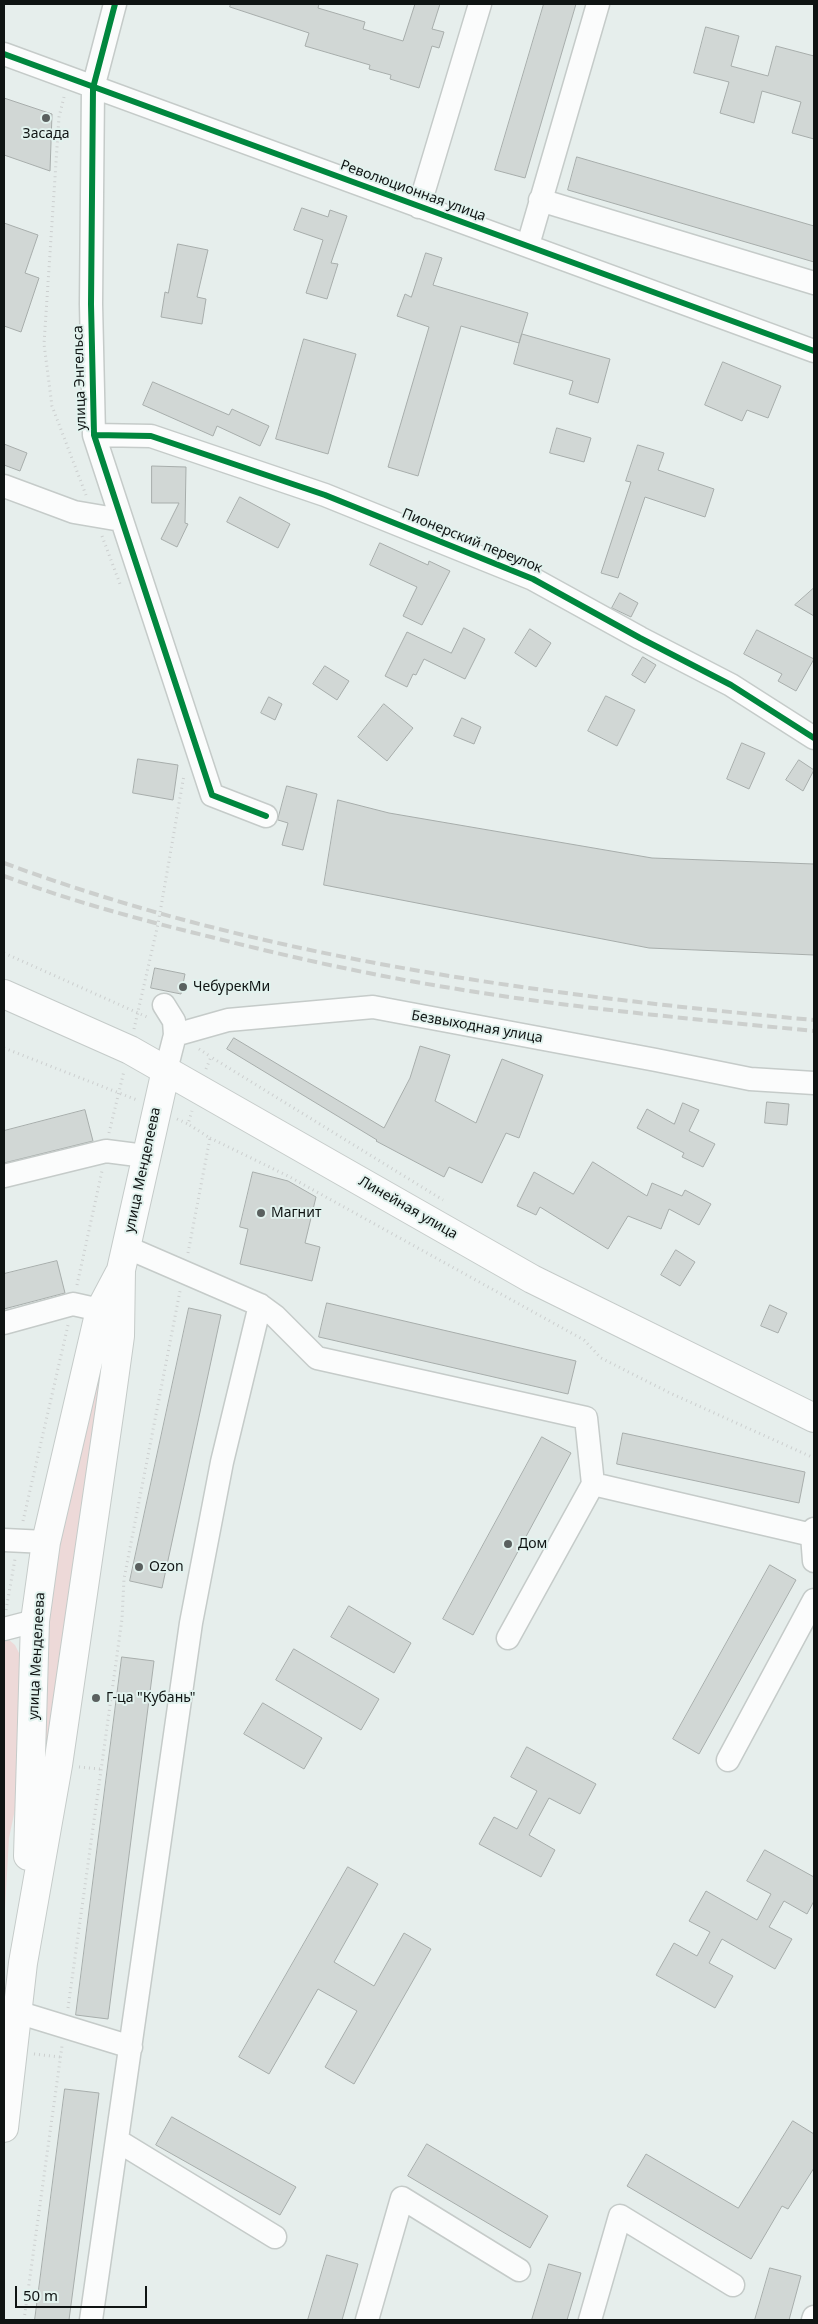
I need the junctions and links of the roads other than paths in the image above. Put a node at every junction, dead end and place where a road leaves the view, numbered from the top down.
1 (115, 4) edge
2 (480, 4) edge
3 (598, 4) edge
4 (4, 54) edge
5 (93, 88) junction
6 (540, 200) junction
7 (419, 207) junction
8 (528, 245) junction
9 (814, 283) edge
10 (814, 351) edge
11 (94, 435) junction
12 (4, 486) edge
13 (121, 520) junction
14 (814, 738) edge
15 (266, 816) dead end
16 (4, 994) edge
17 (164, 1005) dead end
18 (175, 1035) junction
19 (166, 1070) junction
20 (814, 1083) edge
21 (145, 1156) junction
22 (4, 1176) edge
23 (123, 1259) junction
24 (260, 1305) junction
25 (100, 1310) junction
26 (4, 1323) edge
27 (814, 1418) edge
28 (594, 1484) junction
29 (813, 1532) edge
30 (11, 1541) edge
31 (46, 1542) junction
32 (814, 1561) edge
33 (814, 1600) edge
34 (5, 1620) edge
35 (36, 1622) junction
36 (508, 1638) dead end
37 (728, 1760) dead end
38 (23, 1963) junction
39 (11, 2010) edge
40 (132, 2046) junction
41 (4, 2128) edge
42 (118, 2141) junction
43 (275, 2237) dead end
44 (519, 2270) dead end
45 (733, 2286) dead end
46 (91, 2320) edge
47 (367, 2320) edge
48 (590, 2320) edge

1 - 5 street, улица Энгельса
2 - 7 street
3 - 6 street
4 - 5 street, Революционная улица
5 - 7 street, Революционная улица
5 - 11 street, улица Энгельса
6 - 8 street
6 - 9 street
7 - 8 street, Революционная улица
8 - 10 street, Революционная улица
11 - 13 street, улица Энгельса
11 - 14 street, Пионерский переулок
12 - 13 street
13 - 15 street, улица Энгельса
16 - 19 main road, Линейная улица
17 - 18 street
18 - 19 street
18 - 20 street, Безвыходная улица
19 - 21 main road, улица Менделеева
19 - 27 main road, Линейная улица
21 - 22 street
21 - 23 main road, улица Менделеева
23 - 24 street
23 - 25 main road, улица Менделеева
23 - 38 main road, улица Менделеева
24 - 28 street
24 - 40 street
25 - 26 street
25 - 31 main road, улица Менделеева
28 - 29 street
28 - 36 street
29 - 32 street
30 - 31 street
31 - 35 main road, улица Менделеева
33 - 37 street
34 - 35 street
35 - 38 main road, улица Менделеева
38 - 39 main road, улица Менделеева
39 - 40 street
39 - 41 main road, улица Менделеева
40 - 42 street
42 - 43 street
42 - 46 street
44 - 47 street
45 - 48 street

